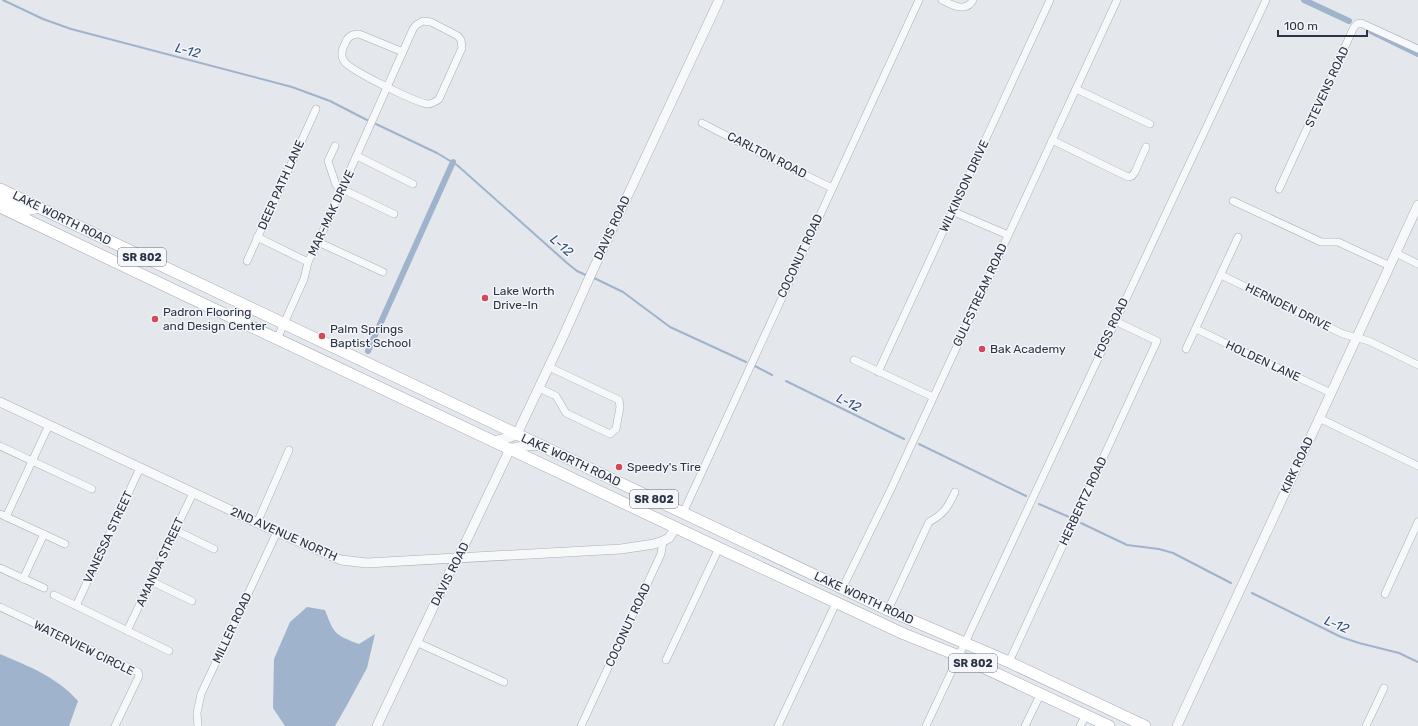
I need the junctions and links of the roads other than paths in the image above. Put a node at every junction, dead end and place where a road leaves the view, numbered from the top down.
1 (719, 0) edge
2 (919, 0) edge
3 (942, 0) edge
4 (973, 0) edge
5 (1050, 0) edge
6 (1117, 0) edge
7 (1266, 0) edge
8 (1418, 49) edge
9 (403, 52) junction
10 (387, 87) junction
11 (1076, 89) junction
12 (316, 109) dead end
13 (702, 123) dead end
14 (1150, 124) dead end
15 (1052, 140) junction
16 (335, 146) dead end
17 (1146, 146) dead end
18 (357, 156) junction
19 (413, 184) dead end
20 (832, 188) junction
21 (0, 189) edge
22 (342, 189) junction
23 (1280, 189) dead end
24 (0, 199) edge
25 (1233, 201) dead end
26 (1418, 205) edge
27 (0, 207) edge
28 (39, 207) junction
29 (952, 211) junction
30 (394, 214) dead end
31 (27, 220) junction
32 (70, 222) junction
33 (1008, 235) junction
34 (257, 237) junction
35 (1238, 237) dead end
36 (318, 242) junction
37 (1396, 253) junction
38 (247, 260) dead end
39 (308, 262) junction
40 (1418, 264) edge
41 (1390, 266) junction
42 (134, 271) junction
43 (383, 272) dead end
44 (1221, 275) junction
45 (185, 277) junction
46 (1115, 321) junction
47 (284, 324) junction
48 (1196, 329) junction
49 (277, 338) junction
50 (1356, 338) junction
51 (1186, 349) dead end
52 (854, 360) dead end
53 (1418, 365) edge
54 (549, 367) junction
55 (878, 372) junction
56 (539, 388) junction
57 (1331, 393) junction
58 (933, 397) junction
59 (0, 402) edge
60 (1320, 418) junction
61 (49, 425) junction
62 (517, 434) junction
63 (493, 441) junction
64 (540, 445) junction
65 (0, 446) edge
66 (510, 449) junction
67 (289, 450) dead end
68 (32, 461) junction
69 (1418, 466) edge
70 (140, 468) junction
71 (92, 489) dead end
72 (193, 492) junction
73 (955, 492) dead end
74 (631, 506) junction
75 (682, 512) junction
76 (3, 515) edge
77 (1418, 522) edge
78 (257, 523) junction
79 (676, 527) junction
80 (175, 530) junction
81 (277, 532) junction
82 (723, 532) junction
83 (44, 534) junction
84 (663, 541) junction
85 (64, 544) dead end
86 (719, 548) junction
87 (214, 550) dead end
88 (456, 559) junction
89 (0, 568) edge
90 (23, 579) junction
91 (151, 581) junction
92 (793, 582) junction
93 (44, 588) dead end
94 (842, 588) junction
95 (1385, 594) dead end
96 (54, 595) dead end
97 (192, 602) dead end
98 (836, 603) junction
99 (76, 606) junction
100 (0, 607) edge
101 (888, 610) junction
102 (127, 631) junction
103 (416, 642) junction
104 (966, 644) junction
105 (169, 651) dead end
106 (959, 656) junction
107 (666, 660) dead end
108 (1009, 662) junction
109 (504, 682) dead end
110 (1384, 688) dead end
111 (1040, 693) junction
112 (1086, 715) junction
113 (115, 726) edge
114 (198, 726) edge
115 (377, 726) edge
116 (581, 726) edge
117 (778, 726) edge
118 (926, 726) edge
119 (1025, 726) edge
120 (1080, 726) edge
121 (1110, 726) edge
122 (1145, 726) edge
123 (1178, 726) edge
124 (1366, 726) edge

1 - 54 street, DAVIS ROAD
2 - 20 street, COCONUT ROAD
3 - 4 street
5 - 29 street, WILKINSON DRIVE
6 - 11 street, GULFSTREAM ROAD
7 - 46 street, FOSS ROAD
8 - 23 street, STEVENS ROAD
9 - 10 street, MAR-MAK DRIVE
9 - 10 street
9 - 10 street, MAR-MAK DRIVE
10 - 18 street, MAR-MAK DRIVE
11 - 14 street
11 - 15 street, GULFSTREAM ROAD
12 - 34 street, DEER PATH LANE
13 - 20 street, CARLTON ROAD
15 - 17 street
15 - 33 street, GULFSTREAM ROAD
16 - 22 street
18 - 19 street
18 - 22 street, MAR-MAK DRIVE
20 - 75 street, COCONUT ROAD
21 - 28 main road, LAKE WORTH ROAD / SR 802
22 - 30 street
22 - 36 street, MAR-MAK DRIVE
24 - 28 main road
25 - 41 street
26 - 37 street, KIRK ROAD
27 - 31 main road, LAKE WORTH ROAD / SR 802
28 - 32 main road, LAKE WORTH ROAD / SR 802
29 - 33 street
29 - 55 street, WILKINSON DRIVE
31 - 32 main road
31 - 42 main road, LAKE WORTH ROAD / SR 802
32 - 45 main road, LAKE WORTH ROAD / SR 802
33 - 58 street, GULFSTREAM ROAD
34 - 38 street, DEER PATH LANE
34 - 39 street
35 - 44 street
36 - 39 street, MAR-MAK DRIVE
36 - 43 street
37 - 40 street
37 - 41 street, KIRK ROAD
39 - 47 street, MAR-MAK DRIVE
41 - 50 street, KIRK ROAD
42 - 45 main road
42 - 49 main road, LAKE WORTH ROAD / SR 802
44 - 48 street
44 - 50 street, HERNDEN DRIVE
45 - 47 main road, LAKE WORTH ROAD / SR 802
46 - 104 street, FOSS ROAD
46 - 108 street, HERBERTZ ROAD
47 - 49 street, MAR-MAK DRIVE
47 - 62 main road, LAKE WORTH ROAD / SR 802
48 - 51 street
48 - 57 street, HOLDEN LANE
49 - 63 main road, LAKE WORTH ROAD / SR 802
50 - 53 street, HERNDEN DRIVE
50 - 57 street, KIRK ROAD
52 - 55 street
54 - 56 street, DAVIS ROAD
54 - 56 street
55 - 58 street
56 - 62 street, DAVIS ROAD
57 - 60 street, KIRK ROAD
58 - 94 street, GULFSTREAM ROAD
59 - 61 street, 2ND AVENUE NORTH
60 - 69 street
60 - 123 street, KIRK ROAD
61 - 68 street
61 - 70 street, 2ND AVENUE NORTH
62 - 63 street
62 - 64 main road, LAKE WORTH ROAD / SR 802
63 - 66 main road, LAKE WORTH ROAD / SR 802
64 - 66 street
64 - 75 main road, LAKE WORTH ROAD / SR 802
65 - 68 street
66 - 74 main road, LAKE WORTH ROAD / SR 802
66 - 88 street, DAVIS ROAD
67 - 78 street
68 - 71 street
68 - 76 street
70 - 72 street, 2ND AVENUE NORTH
70 - 99 street, VANESSA STREET
72 - 78 street, 2ND AVENUE NORTH
72 - 80 street, AMANDA STREET
73 - 101 street
74 - 75 main road
74 - 79 main road, LAKE WORTH ROAD / SR 802
75 - 82 main road, LAKE WORTH ROAD / SR 802
76 - 83 street
77 - 95 street
78 - 81 street, 2ND AVENUE NORTH
79 - 82 main road
79 - 84 street, COCONUT ROAD
79 - 86 main road, LAKE WORTH ROAD / SR 802
80 - 87 street
80 - 91 street, AMANDA STREET
81 - 88 street, 2ND AVENUE NORTH
81 - 114 street, MILLER ROAD
82 - 94 main road, LAKE WORTH ROAD / SR 802
83 - 85 street
83 - 90 street
84 - 88 street, 2ND AVENUE NORTH
84 - 116 street, COCONUT ROAD
86 - 92 main road, LAKE WORTH ROAD / SR 802
86 - 107 street
88 - 103 street, DAVIS ROAD
89 - 90 street
90 - 93 street
91 - 97 street
91 - 102 street, AMANDA STREET
92 - 94 main road
92 - 98 main road, LAKE WORTH ROAD / SR 802
94 - 101 main road, LAKE WORTH ROAD / SR 802
96 - 99 street
98 - 101 main road
98 - 106 main road, LAKE WORTH ROAD / SR 802
98 - 117 street
99 - 102 street
100 - 113 street, WATERVIEW CIRCLE
101 - 104 main road, LAKE WORTH ROAD / SR 802
102 - 105 street
103 - 109 street
103 - 115 street, DAVIS ROAD
104 - 106 street, FOSS ROAD
104 - 108 main road, LAKE WORTH ROAD / SR 802
106 - 111 main road, LAKE WORTH ROAD / SR 802
106 - 118 street, FOSS ROAD
108 - 122 main road, LAKE WORTH ROAD / SR 802
110 - 124 street
111 - 112 main road, LAKE WORTH ROAD / SR 802
111 - 119 street
112 - 120 street
112 - 121 main road, LAKE WORTH ROAD / SR 802

